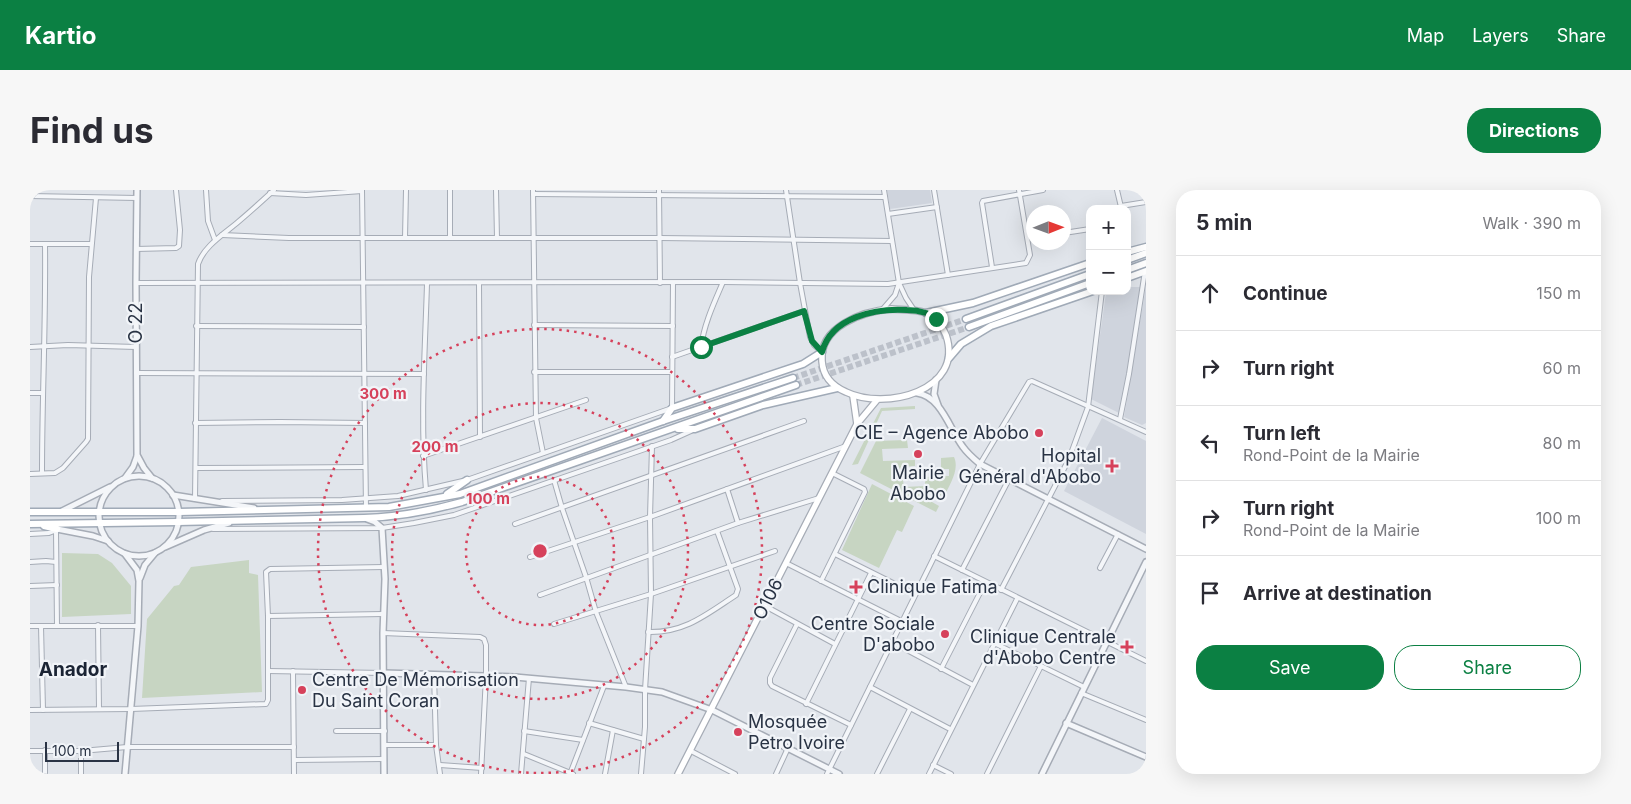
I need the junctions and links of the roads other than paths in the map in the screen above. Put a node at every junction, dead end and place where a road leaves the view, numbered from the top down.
1 (137, 190) edge
2 (176, 190) edge
3 (206, 190) edge
4 (362, 190) edge
5 (406, 190) edge
6 (450, 190) edge
7 (496, 190) edge
8 (659, 190) edge
9 (884, 190) edge
10 (934, 190) edge
11 (1043, 190) edge
12 (1117, 190) edge
13 (272, 192) edge
14 (533, 192) edge
15 (1019, 192) edge
16 (787, 193) edge
17 (30, 196) edge
18 (659, 196) junction
19 (885, 197) junction
20 (96, 198) junction
21 (137, 198) junction
22 (1146, 202) edge
23 (1120, 205) edge
24 (1131, 206) edge
25 (937, 207) junction
26 (888, 214) junction
27 (1026, 228) edge
28 (1086, 230) edge
29 (1071, 232) edge
30 (222, 235) junction
31 (364, 237) junction
32 (450, 237) junction
33 (405, 238) junction
34 (497, 238) junction
35 (533, 238) junction
36 (660, 238) junction
37 (215, 240) junction
38 (795, 240) junction
39 (892, 241) junction
40 (30, 244) edge
41 (45, 244) junction
42 (92, 244) junction
43 (1146, 247) edge
44 (136, 249) junction
45 (1029, 250) edge
46 (1131, 251) edge
47 (1146, 253) edge
48 (1131, 259) edge
49 (1146, 263) edge
50 (1086, 264) edge
51 (992, 267) junction
52 (1131, 269) edge
53 (1145, 271) edge
54 (948, 275) junction
55 (1086, 275) edge
56 (1131, 276) edge
57 (533, 282) junction
58 (723, 282) junction
59 (136, 283) junction
60 (196, 283) junction
61 (364, 283) junction
62 (660, 283) junction
63 (673, 283) junction
64 (800, 283) junction
65 (899, 283) junction
66 (427, 284) junction
67 (479, 284) junction
68 (1086, 284) edge
69 (1086, 293) edge
70 (1102, 295) edge
71 (881, 310) junction
72 (915, 310) junction
73 (804, 311) junction
74 (926, 313) junction
75 (966, 318) tunnel mouth
76 (534, 325) junction
77 (196, 326) junction
78 (673, 326) junction
79 (364, 327) junction
80 (969, 327) tunnel mouth
81 (30, 346) edge
82 (44, 346) junction
83 (89, 346) junction
84 (136, 347) junction
85 (701, 347) junction
86 (822, 352) junction
87 (672, 357) junction
88 (949, 358) junction
89 (534, 372) junction
90 (672, 372) junction
91 (136, 373) junction
92 (197, 374) junction
93 (424, 374) junction
94 (364, 375) junction
95 (793, 378) tunnel mouth
96 (936, 379) junction
97 (796, 385) tunnel mouth
98 (838, 388) junction
99 (30, 393) edge
100 (42, 393) junction
101 (917, 393) junction
102 (853, 396) junction
103 (586, 400) dead end
104 (877, 400) junction
105 (1088, 406) junction
106 (672, 408) junction
107 (939, 409) junction
108 (536, 418) junction
109 (1120, 420) junction
110 (663, 421) junction
111 (804, 421) dead end
112 (195, 423) junction
113 (365, 423) junction
114 (857, 424) junction
115 (674, 429) junction
116 (695, 429) junction
117 (1146, 432) edge
118 (480, 437) junction
119 (652, 446) junction
120 (846, 446) junction
121 (543, 453) junction
122 (137, 455) junction
123 (423, 456) junction
124 (980, 464) junction
125 (365, 467) junction
126 (196, 468) junction
127 (832, 473) junction
128 (30, 474) edge
129 (42, 474) junction
130 (652, 476) junction
131 (125, 478) junction
132 (152, 478) junction
133 (1009, 479) junction
134 (467, 480) junction
135 (554, 480) junction
136 (112, 485) junction
137 (727, 489) junction
138 (426, 490) junction
139 (173, 495) junction
140 (442, 497) junction
141 (195, 498) junction
142 (819, 498) junction
143 (1048, 498) junction
144 (366, 499) junction
145 (212, 501) junction
146 (366, 508) junction
147 (562, 508) junction
148 (257, 509) junction
149 (30, 512) edge
150 (60, 512) junction
151 (99, 512) junction
152 (179, 512) junction
153 (650, 516) junction
154 (364, 518) junction
155 (237, 521) junction
156 (99, 522) junction
157 (178, 522) junction
158 (738, 523) junction
159 (32, 524) edge
160 (515, 524) dead end
161 (382, 528) junction
162 (56, 530) junction
163 (204, 530) junction
164 (716, 531) junction
165 (30, 534) edge
166 (1118, 534) junction
167 (108, 540) junction
168 (574, 542) junction
169 (162, 548) junction
170 (1146, 549) edge
171 (775, 551) dead end
172 (156, 552) junction
173 (125, 553) junction
174 (650, 554) junction
175 (835, 554) junction
176 (934, 556) junction
177 (530, 557) dead end
178 (30, 562) edge
179 (56, 562) junction
180 (1146, 562) edge
181 (786, 563) junction
182 (384, 566) junction
183 (730, 566) junction
184 (1100, 568) dead end
185 (962, 570) junction
186 (871, 574) junction
187 (586, 577) junction
188 (139, 580) junction
189 (821, 581) junction
190 (985, 583) junction
191 (57, 585) junction
192 (30, 586) edge
193 (1001, 590) junction
194 (540, 594) dead end
195 (651, 594) junction
196 (915, 594) junction
197 (1017, 599) junction
198 (858, 600) junction
199 (764, 606) junction
200 (596, 612) junction
201 (384, 614) junction
202 (268, 616) junction
203 (901, 621) junction
204 (554, 624) dead end
205 (797, 624) junction
206 (98, 625) junction
207 (30, 626) edge
208 (41, 626) junction
209 (57, 626) junction
210 (138, 626) junction
211 (648, 632) junction
212 (383, 633) junction
213 (892, 642) junction
214 (1106, 642) junction
215 (994, 643) junction
216 (836, 644) junction
217 (1146, 661) edge
218 (1041, 666) junction
219 (942, 669) junction
220 (268, 671) junction
221 (293, 671) junction
222 (384, 673) junction
223 (434, 674) junction
224 (486, 676) junction
225 (529, 678) junction
226 (973, 685) junction
227 (604, 686) junction
228 (626, 687) junction
229 (870, 687) junction
230 (1084, 687) junction
231 (645, 690) junction
232 (1081, 693) junction
233 (806, 704) junction
234 (99, 709) junction
235 (131, 709) junction
236 (910, 709) junction
237 (30, 710) edge
238 (43, 710) junction
239 (712, 710) junction
240 (1146, 720) edge
241 (589, 723) junction
242 (1066, 723) junction
243 (851, 725) junction
244 (950, 729) junction
245 (613, 730) junction
246 (336, 731) dead end
247 (385, 731) junction
248 (524, 731) junction
249 (644, 739) junction
250 (583, 740) junction
251 (436, 744) junction
252 (384, 745) junction
253 (127, 747) junction
254 (294, 747) junction
255 (788, 748) junction
256 (45, 750) junction
257 (30, 751) edge
258 (81, 751) junction
259 (691, 751) junction
260 (524, 754) junction
261 (1146, 757) edge
262 (384, 759) junction
263 (294, 760) junction
264 (440, 765) junction
265 (933, 765) junction
266 (482, 768) junction
267 (829, 772) edge
268 (44, 774) edge
269 (81, 774) edge
270 (125, 774) edge
271 (294, 774) edge
272 (384, 774) edge
273 (440, 774) edge
274 (481, 774) edge
275 (521, 774) edge
276 (571, 774) edge
277 (605, 774) edge
278 (640, 774) edge
279 (678, 774) edge
280 (735, 774) edge
281 (776, 774) edge
282 (839, 774) edge
283 (878, 774) edge
284 (929, 774) edge
285 (951, 774) edge
286 (987, 774) edge
287 (1043, 774) edge

1 - 21 street, O 22
2 - 44 street
3 - 37 street
4 - 13 street
4 - 31 street
5 - 33 street
6 - 32 street
7 - 34 street
8 - 18 street
9 - 19 street
10 - 25 street
11 - 15 street
12 - 23 street
13 - 30 street
14 - 18 street
14 - 35 street
15 - 27 street
15 - 51 street
16 - 18 street
16 - 19 street
16 - 38 street
17 - 20 street
18 - 36 street
19 - 26 street
20 - 21 street
20 - 42 street
21 - 44 street, O 22
22 - 24 street
25 - 26 street
25 - 54 street
26 - 39 street
28 - 29 street
30 - 31 street
30 - 37 street
31 - 33 street
31 - 61 street
32 - 33 street
32 - 34 street
34 - 35 street
35 - 36 street
35 - 57 street
36 - 38 street
36 - 62 street
37 - 60 street
38 - 39 street
38 - 64 street
39 - 65 street
40 - 41 street
41 - 42 street
41 - 82 street
42 - 83 street
43 - 46 main road
44 - 59 street, O 22
45 - 51 street
47 - 48 main road
49 - 52 main road
50 - 74 main road
51 - 54 street
53 - 56 main road
53 - 109 street
54 - 65 street
55 - 75 main road
57 - 62 street
57 - 67 street
57 - 76 street
58 - 63 street
58 - 64 street
58 - 85 street
59 - 60 street
59 - 84 street, O 22
60 - 61 street
60 - 77 street
61 - 66 street
61 - 79 street
62 - 63 street
63 - 78 street
64 - 65 street
64 - 73 street
65 - 71 street
65 - 72 street
66 - 67 street
66 - 93 street
67 - 118 street
68 - 80 main road
69 - 88 main road
70 - 105 street
71 - 72 main road
71 - 86 main road
72 - 74 main road
73 - 85 street
73 - 86 street
74 - 88 main road
76 - 78 street
76 - 89 street
77 - 79 street
77 - 92 street
78 - 87 street
79 - 94 street
81 - 82 street
82 - 83 street
82 - 100 street
83 - 84 street
83 - 129 street
84 - 91 street, O 22
85 - 87 street
86 - 98 main road
86 - 106 main road
87 - 90 street
88 - 96 main road
89 - 90 street
89 - 108 street
90 - 106 street
91 - 92 street
91 - 122 street, O 22
92 - 94 street
92 - 112 street
93 - 94 street
93 - 123 street
94 - 113 street
95 - 110 main road
96 - 101 main road
96 - 107 street
97 - 115 main road
98 - 102 main road
98 - 116 main road
99 - 100 street
100 - 129 street
101 - 104 main road
101 - 107 street
102 - 104 main road
102 - 114 main road
103 - 108 street
104 - 114 main road, O106
105 - 109 street
105 - 124 street
105 - 143 street
106 - 110 main road
106 - 121 street
107 - 124 street
108 - 118 street
108 - 121 street
109 - 117 street
110 - 140 main road
111 - 130 street
112 - 113 street
112 - 126 street
113 - 125 street
114 - 120 main road, O106
115 - 116 main road
115 - 154 main road
116 - 119 street
118 - 123 street
119 - 130 street
119 - 135 street
120 - 127 main road, O106
120 - 137 street
121 - 134 street
122 - 131 street
122 - 132 street
123 - 138 street
124 - 133 street
124 - 176 street
125 - 126 street
125 - 144 street
126 - 141 street
127 - 142 main road, O106
127 - 175 street
128 - 129 street
130 - 147 street
130 - 153 street
131 - 132 street
131 - 136 street
132 - 139 street
133 - 143 street
133 - 185 street
134 - 138 street
134 - 140 main road
135 - 147 street
135 - 161 street
136 - 150 street
136 - 151 street
137 - 153 street
137 - 158 street
138 - 144 street
139 - 141 street
139 - 152 street
140 - 146 main road
141 - 145 street
142 - 158 street
142 - 181 main road, O106
143 - 166 street
143 - 193 street
144 - 145 street
144 - 146 street
145 - 148 street
146 - 148 main road
147 - 160 street
147 - 168 street
148 - 152 main road
149 - 150 main road
150 - 151 main road
151 - 152 main road
151 - 156 street
152 - 157 street
153 - 168 street
153 - 174 street
154 - 155 main road
154 - 161 street
155 - 157 main road
155 - 163 street
156 - 157 main road
156 - 159 main road
156 - 167 street
157 - 169 street
158 - 164 street
159 - 162 main road
161 - 163 street
161 - 182 street
162 - 165 street
162 - 167 street
162 - 179 street
163 - 169 street
164 - 174 street
164 - 183 street
166 - 170 street
166 - 184 street
167 - 173 street
168 - 177 street
168 - 187 street
169 - 172 street
171 - 183 street
172 - 173 street
172 - 188 street
173 - 188 street
174 - 187 street
174 - 195 street
175 - 186 street
175 - 189 street
176 - 185 street
176 - 196 street
178 - 179 street
179 - 191 street
180 - 214 street
181 - 189 street
181 - 199 main road, O106
182 - 201 street
182 - 202 street
183 - 195 street
183 - 211 street
185 - 190 street
186 - 196 street
186 - 198 street
187 - 194 street
187 - 200 street
188 - 210 street
189 - 198 street
190 - 193 street
190 - 219 street
191 - 192 street
191 - 209 street
193 - 197 street
195 - 200 street
195 - 211 street
196 - 203 street
197 - 214 street
197 - 215 street
198 - 203 street
198 - 216 street
199 - 205 street
199 - 239 main road, O106
200 - 204 street
200 - 228 street
201 - 202 street
201 - 212 street
202 - 220 street
203 - 213 street
205 - 216 street
205 - 233 street
206 - 209 street
206 - 210 street
206 - 234 street
207 - 208 street
208 - 209 street
208 - 238 street
210 - 235 street
211 - 231 street
212 - 222 street
212 - 224 street
213 - 219 street
213 - 229 street
214 - 217 street
214 - 230 street
215 - 218 street
215 - 226 street
216 - 233 street
218 - 230 street
218 - 286 street
219 - 226 street
220 - 221 street
220 - 235 street
221 - 222 street
221 - 254 street
222 - 223 street
222 - 247 street
223 - 224 street
223 - 251 street
224 - 225 street
224 - 266 street
225 - 227 street
225 - 248 street
226 - 244 street
227 - 228 street
227 - 241 street
228 - 231 street
229 - 236 street
229 - 243 street
230 - 232 street
231 - 239 street
231 - 249 street
232 - 240 street
232 - 242 street
233 - 243 street
234 - 235 street
234 - 238 street
235 - 253 street
236 - 244 street
236 - 283 street
237 - 238 street
239 - 255 street
239 - 259 main road, O106
241 - 245 street
241 - 250 street
242 - 261 street
242 - 287 street
243 - 267 street
244 - 265 street
245 - 249 street
245 - 277 street
246 - 247 street
247 - 252 street
248 - 250 street
248 - 260 street
249 - 278 street
250 - 276 street
251 - 252 street
251 - 264 street
252 - 262 street
253 - 254 street
253 - 258 street
253 - 270 street
254 - 263 street
255 - 267 street
255 - 281 street
256 - 257 street
256 - 258 street
256 - 268 street
258 - 269 street
259 - 279 main road, O106
259 - 280 street
260 - 275 street
260 - 276 street
262 - 263 street
262 - 272 street
263 - 271 street
264 - 266 street
264 - 273 street
265 - 284 street
265 - 285 street
266 - 274 street
267 - 282 street

